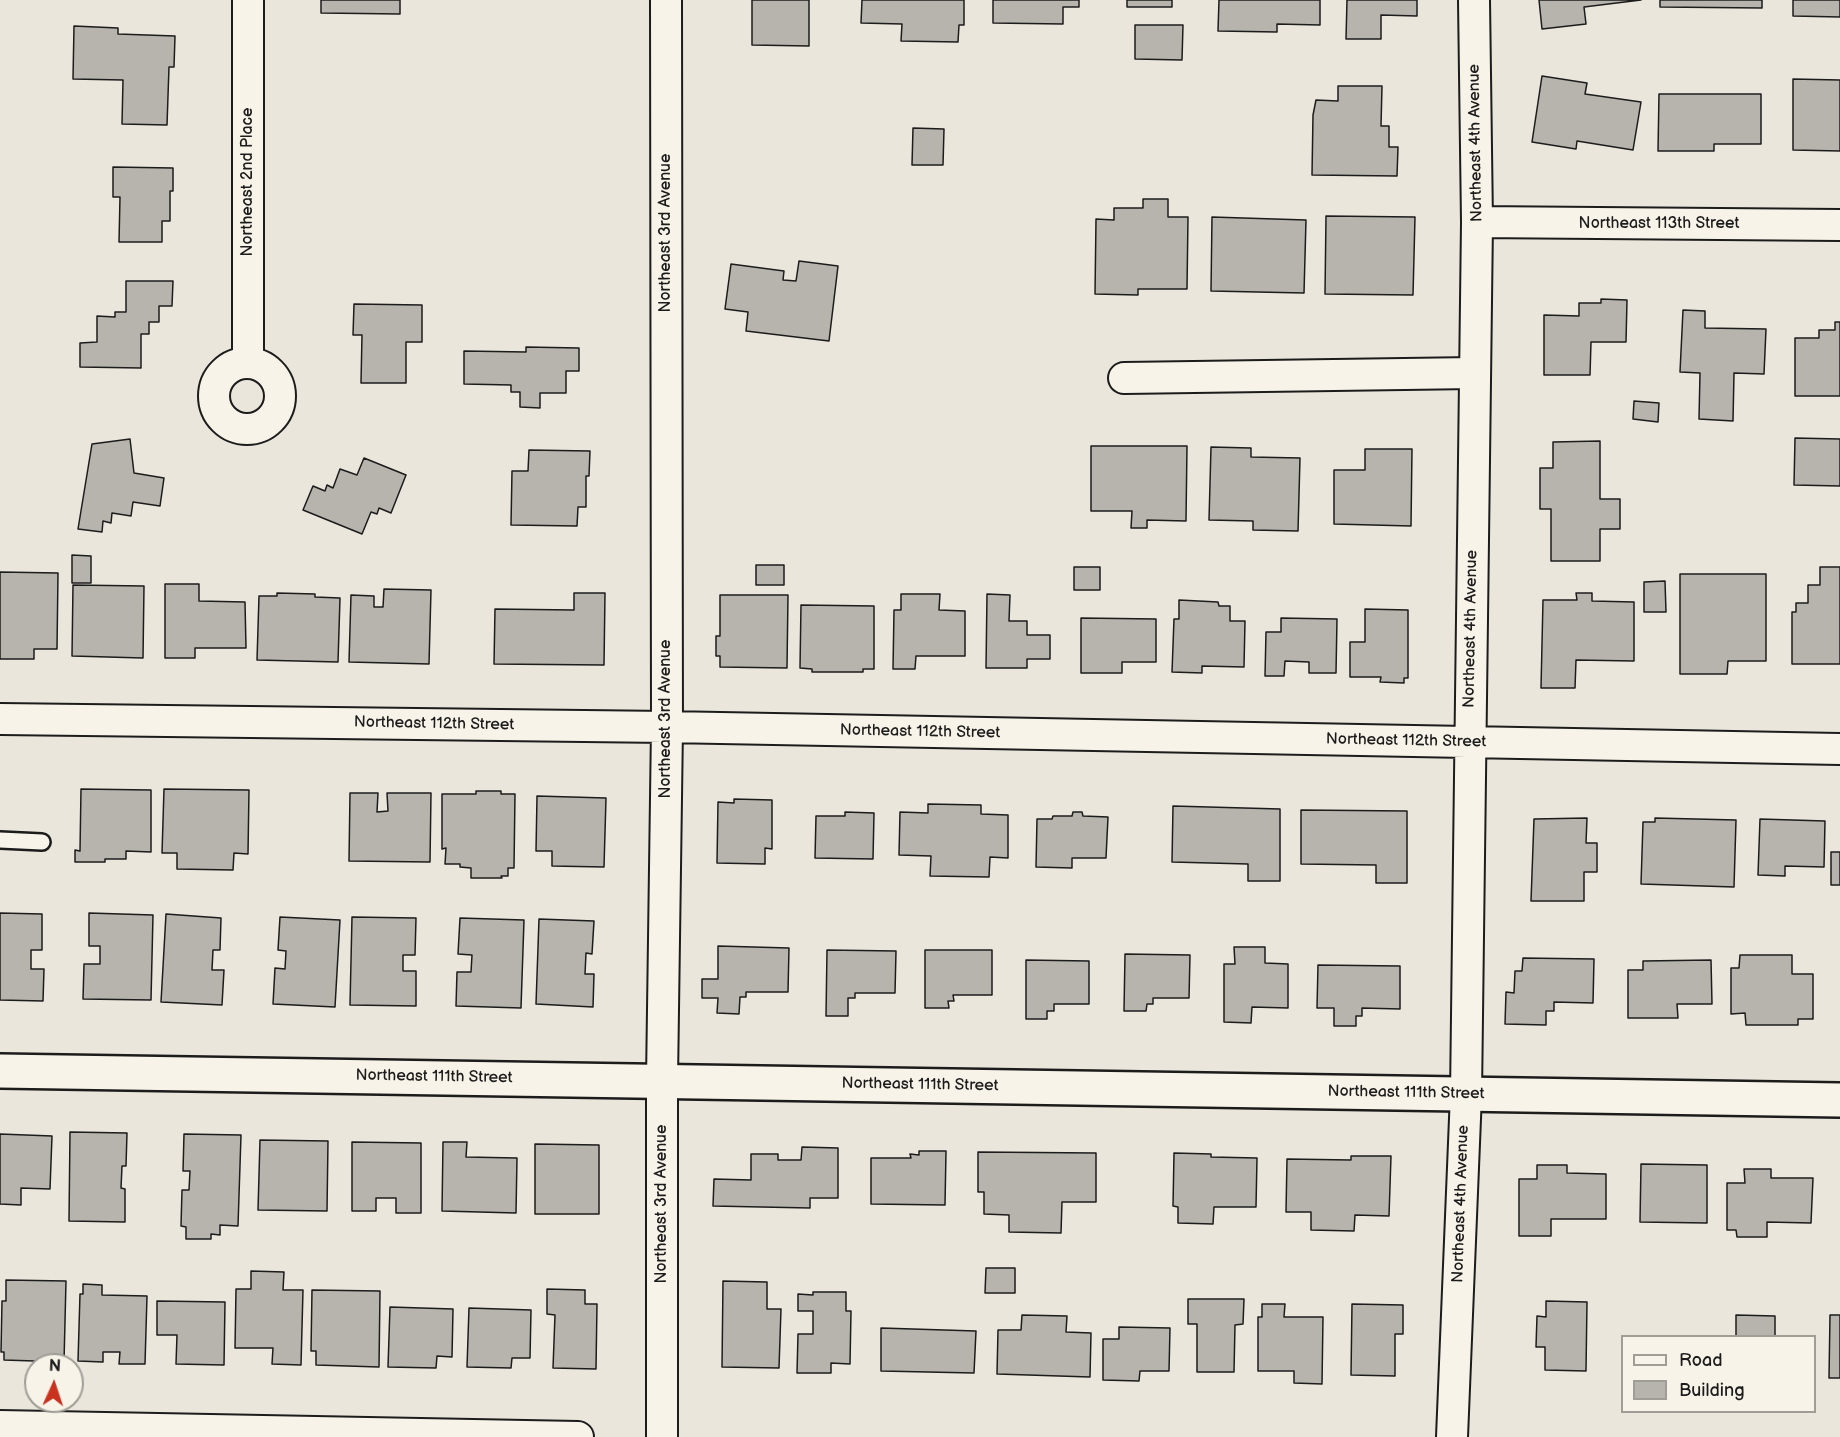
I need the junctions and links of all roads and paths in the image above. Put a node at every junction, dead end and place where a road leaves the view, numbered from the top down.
1 (248, 0) edge
2 (666, 0) edge
3 (1474, 0) edge
4 (1477, 222) junction
5 (1840, 225) edge
6 (248, 363) dead end
7 (1474, 373) junction
8 (1124, 378) dead end
9 (0, 719) edge
10 (667, 728) junction
11 (1470, 742) junction
12 (1840, 749) edge
13 (0, 840) edge
14 (42, 842) dead end
15 (0, 1071) edge
16 (662, 1080) junction
17 (1466, 1094) junction
18 (1840, 1100) edge
19 (0, 1426) edge
20 (578, 1437) edge
21 (662, 1437) edge
22 (1452, 1437) edge

1 - 6 street, Northeast 2nd Place
2 - 10 street, Northeast 3rd Avenue
3 - 4 street, Northeast 4th Avenue
4 - 5 street, Northeast 113th Street
4 - 7 street, Northeast 4th Avenue
7 - 8 street
7 - 11 street, Northeast 4th Avenue
9 - 10 street, Northeast 112th Street
10 - 11 street, Northeast 112th Street
10 - 16 street, Northeast 3rd Avenue
11 - 12 street, Northeast 112th Street
11 - 17 street, Northeast 4th Avenue
13 - 14 lane
15 - 16 street, Northeast 111th Street
16 - 17 street, Northeast 111th Street
16 - 21 street, Northeast 3rd Avenue
17 - 18 street, Northeast 111th Street
17 - 22 street, Northeast 4th Avenue
19 - 20 street

